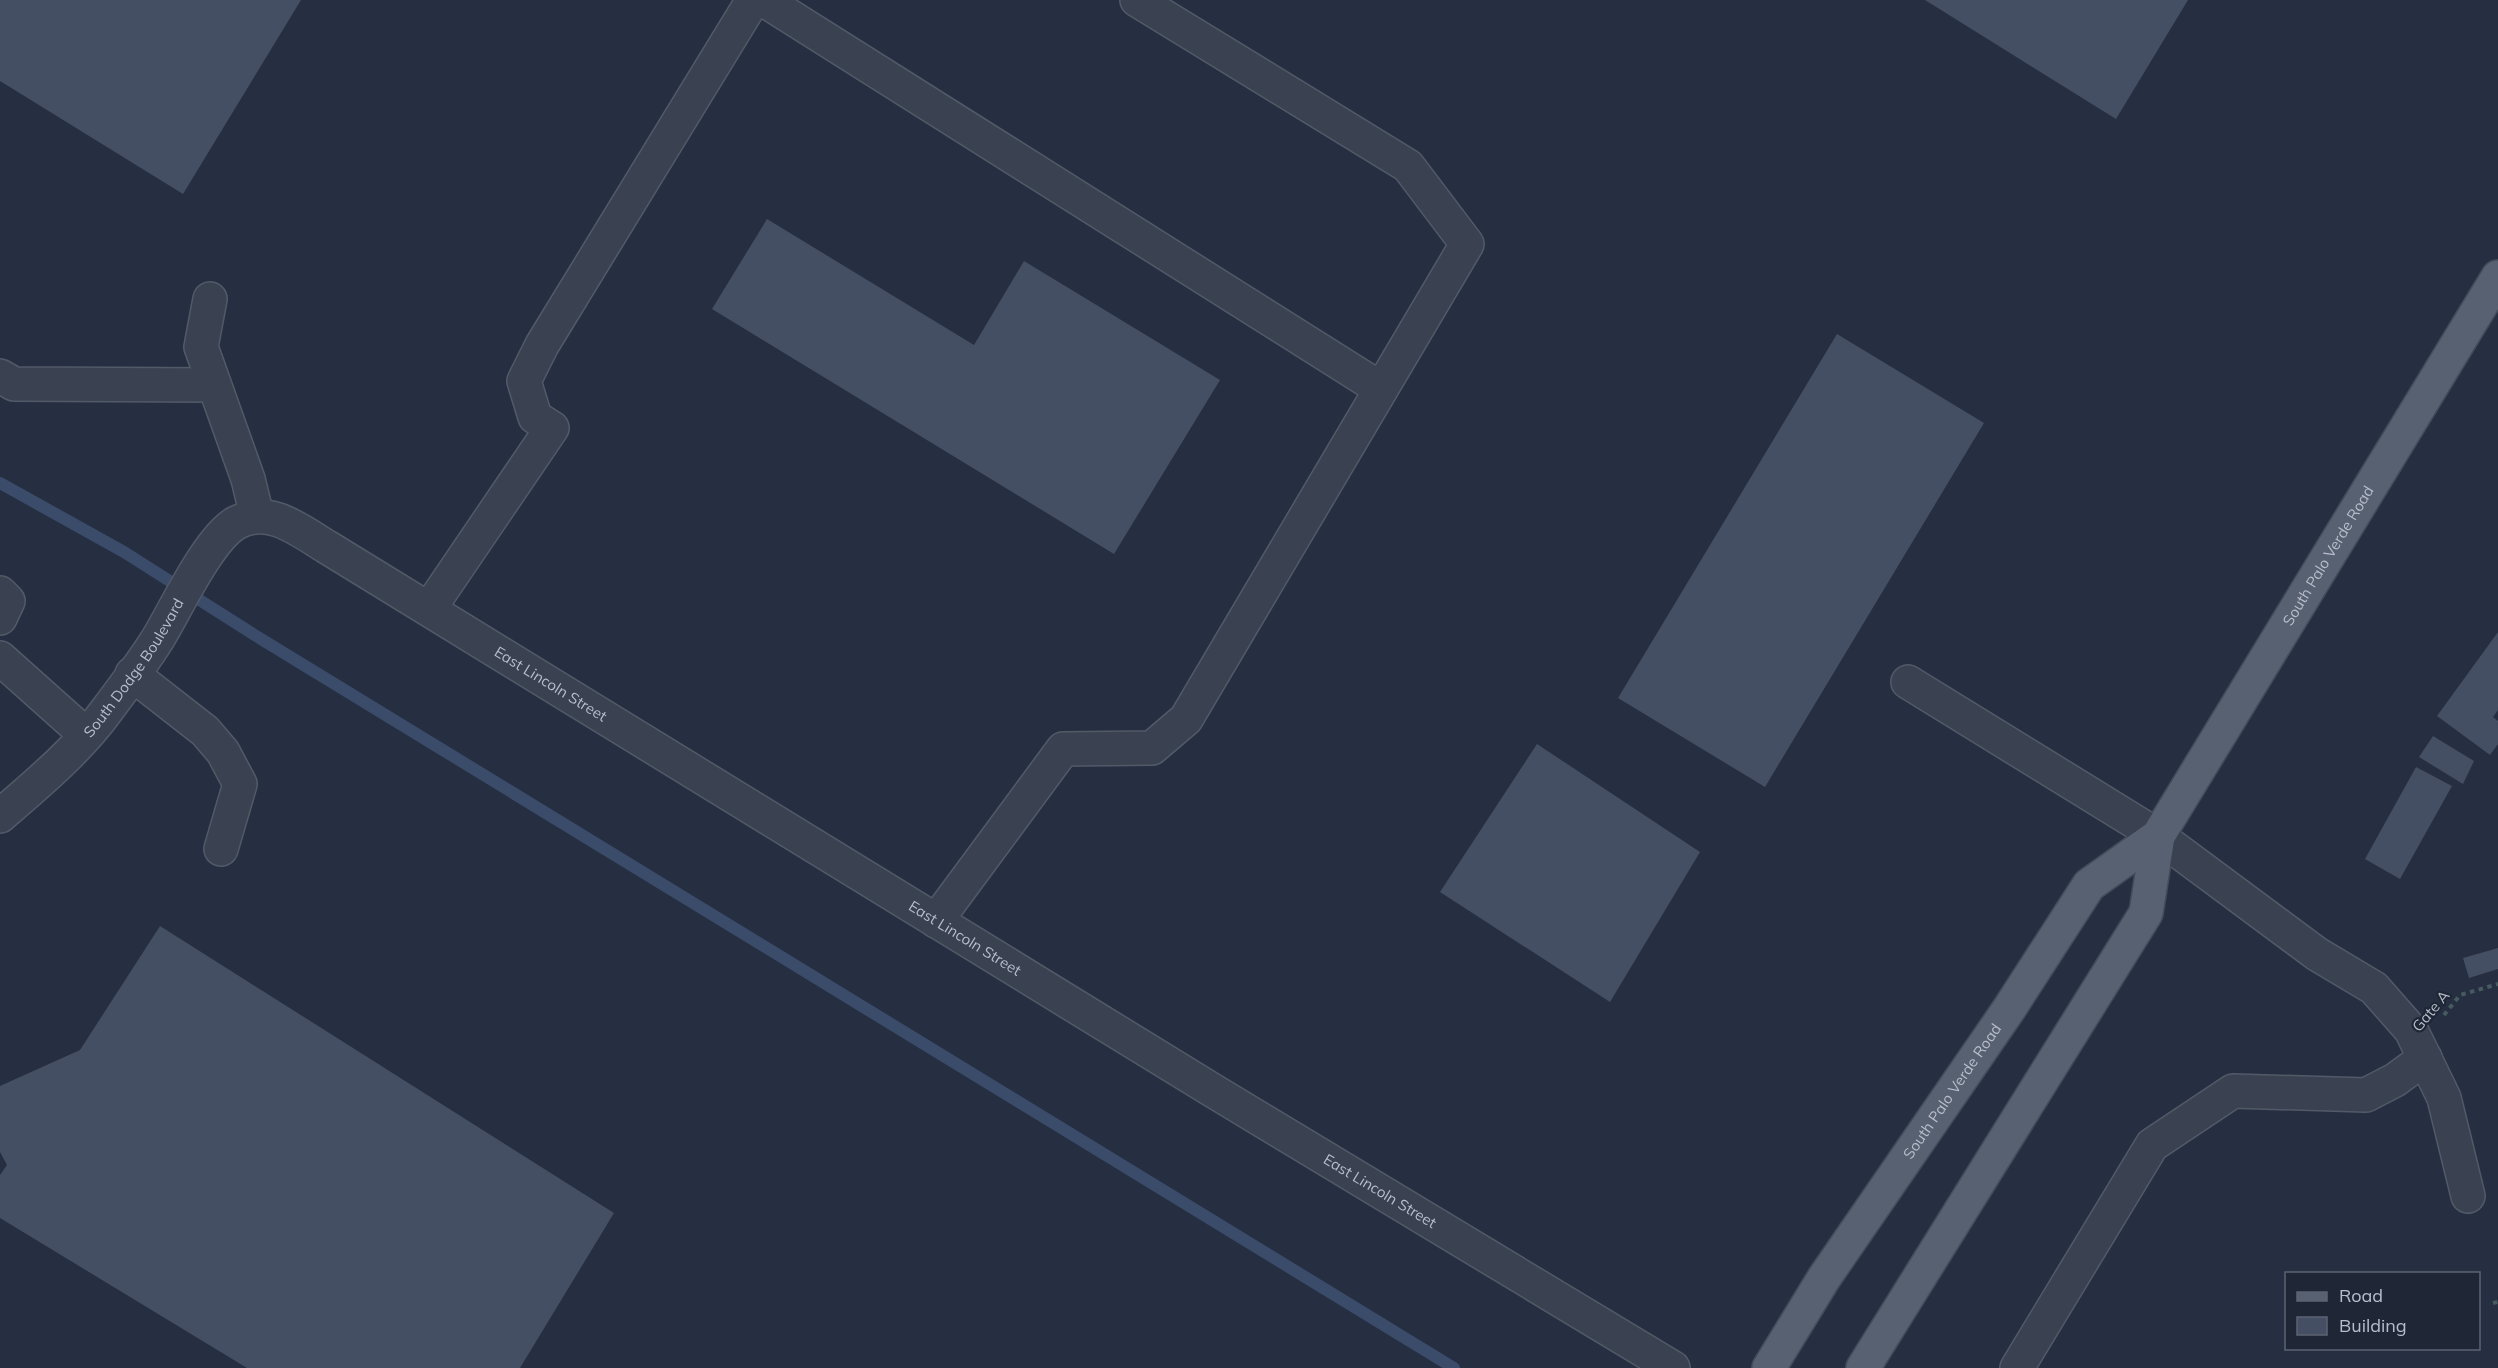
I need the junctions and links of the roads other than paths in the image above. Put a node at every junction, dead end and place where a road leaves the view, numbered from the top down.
1 (753, 0) edge
2 (764, 0) edge
3 (1137, 0) edge
4 (2498, 277) edge
5 (210, 299) dead end
6 (0, 376) edge
7 (214, 385) junction
8 (1381, 389) junction
9 (257, 516) junction
10 (0, 593) edge
11 (429, 609) junction
12 (0, 618) edge
13 (0, 658) edge
14 (132, 674) junction
15 (1908, 682) dead end
16 (85, 734) junction
17 (0, 816) edge
18 (2158, 836) junction
19 (221, 849) dead end
20 (936, 921) junction
21 (2422, 1052) junction
22 (2468, 1196) dead end
23 (1673, 1368) edge
24 (1769, 1368) edge
25 (1863, 1368) edge
26 (2018, 1368) edge

1 - 11 street
2 - 8 street
3 - 8 street
4 - 18 main road, South Palo Verde Road
5 - 7 street
6 - 7 street
7 - 9 street
8 - 20 street
9 - 11 street, East Lincoln Street
9 - 14 street, South Dodge Boulevard
10 - 12 street
11 - 20 street, East Lincoln Street
13 - 16 street
14 - 16 street, South Dodge Boulevard
14 - 19 street
15 - 18 street
16 - 17 street, South Dodge Boulevard
18 - 21 street
18 - 24 main road, South Palo Verde Road
18 - 25 main road, South Palo Verde Road
20 - 23 street, East Lincoln Street
21 - 22 street
21 - 26 street

